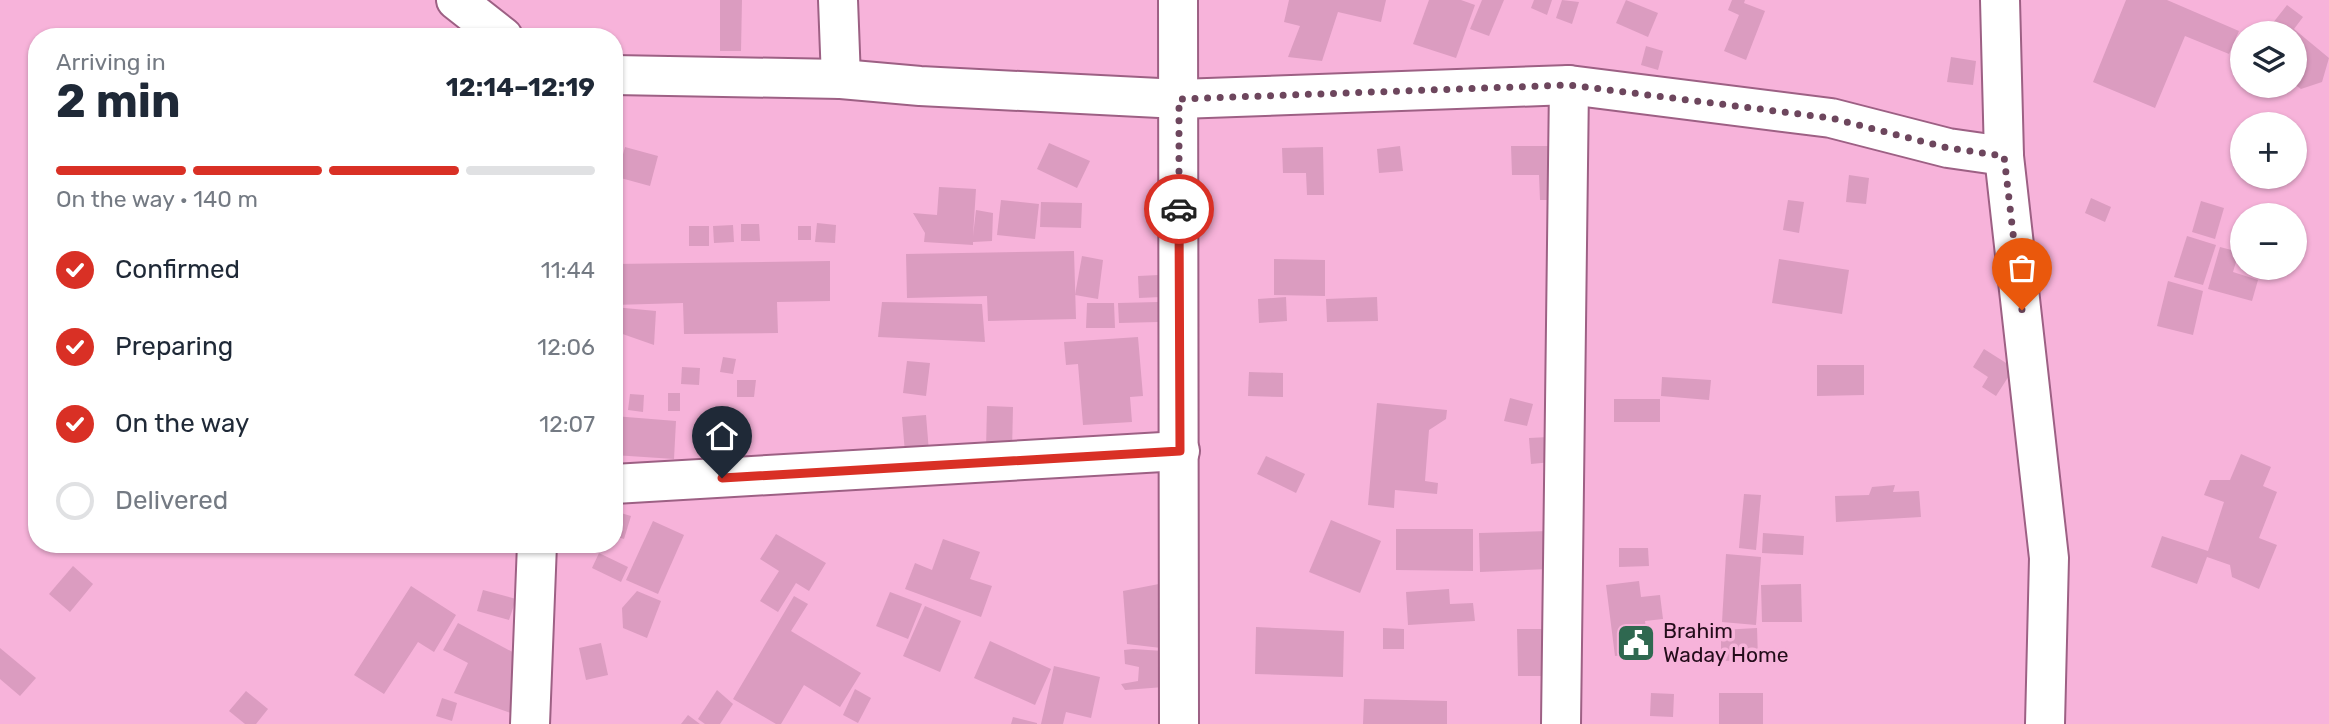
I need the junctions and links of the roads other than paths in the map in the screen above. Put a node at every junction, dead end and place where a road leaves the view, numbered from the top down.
1 (456, 0) edge
2 (838, 0) edge
3 (1178, 0) edge
4 (2000, 0) edge
5 (492, 28) edge
6 (623, 75) edge
7 (841, 79) junction
8 (1569, 85) junction
9 (1179, 99) junction
10 (2004, 156) junction
11 (1180, 451) junction
12 (623, 483) edge
13 (537, 553) edge
14 (530, 724) edge
15 (1179, 724) edge
16 (1561, 724) edge
17 (2045, 724) edge

1 - 5 street
2 - 7 street
3 - 9 street
4 - 10 street
6 - 7 street
7 - 9 street
8 - 9 street
8 - 10 street
8 - 16 street
9 - 11 street
10 - 17 street
11 - 12 street
11 - 15 street
13 - 14 street

